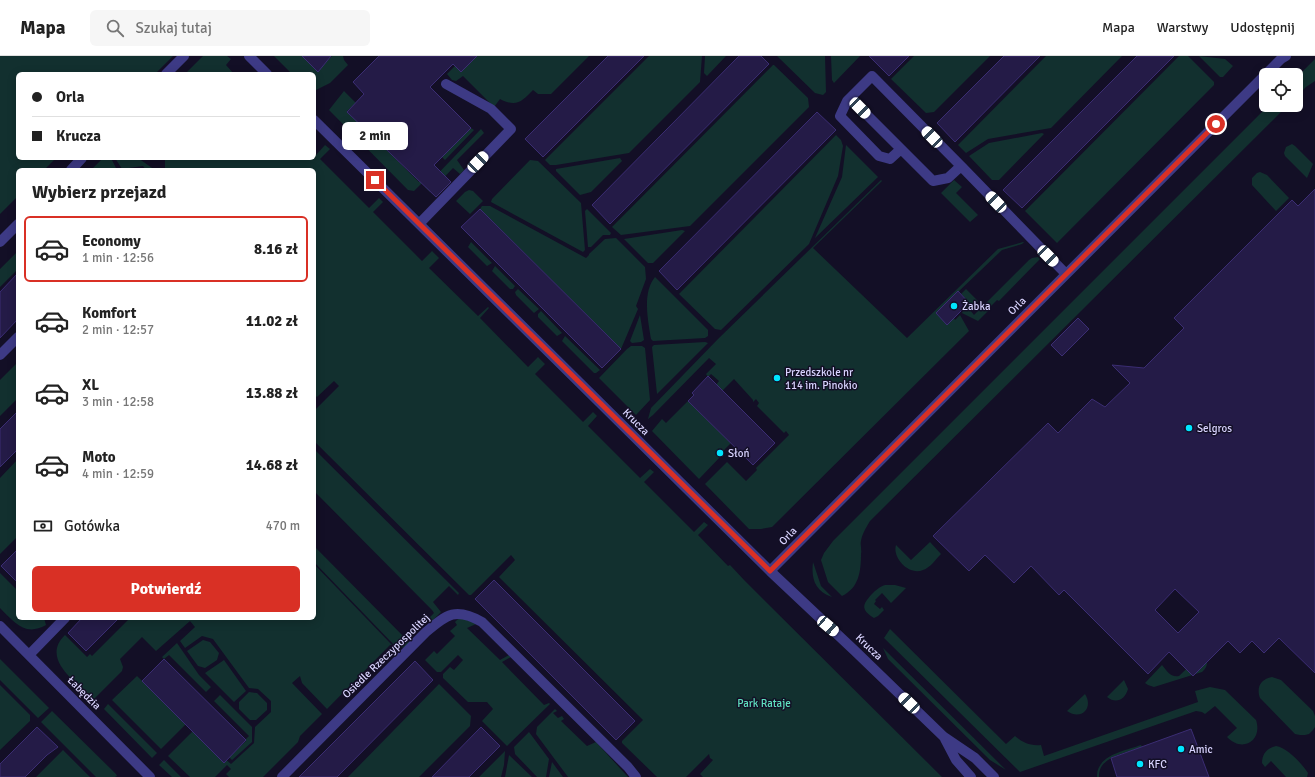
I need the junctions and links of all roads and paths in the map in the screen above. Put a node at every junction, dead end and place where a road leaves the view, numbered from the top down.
1 (184, 56) edge
2 (249, 56) edge
3 (1283, 57) edge
4 (168, 72) edge
5 (265, 72) edge
6 (446, 84) dead end
7 (850, 98) junction
8 (316, 122) edge
9 (901, 149) junction
10 (80, 160) edge
11 (961, 166) junction
12 (73, 168) edge
13 (419, 224) junction
14 (16, 226) edge
15 (0, 242) edge
16 (1066, 274) junction
17 (16, 339) edge
18 (0, 355) edge
19 (770, 571) junction
20 (63, 620) edge
21 (0, 626) edge
22 (29, 654) junction
23 (944, 738) junction
24 (150, 777) edge
25 (282, 777) edge
26 (636, 777) edge
27 (971, 777) edge
28 (994, 777) edge

1 - 4 street
2 - 5 street
3 - 16 street, Orla
6 - 13 street
7 - 9 street
7 - 9 street
7 - 11 street
8 - 13 street, Krucza
9 - 11 street
10 - 12 street
11 - 16 street
13 - 19 street, Krucza
14 - 15 street
16 - 19 street, Orla
17 - 18 street
19 - 23 street, Krucza
20 - 22 street
21 - 22 street, Łabędzia
22 - 24 street, Łabędzia
23 - 27 street, Krucza
23 - 28 street, Krucza
25 - 26 street, Osiedle Rzeczypospolitej

